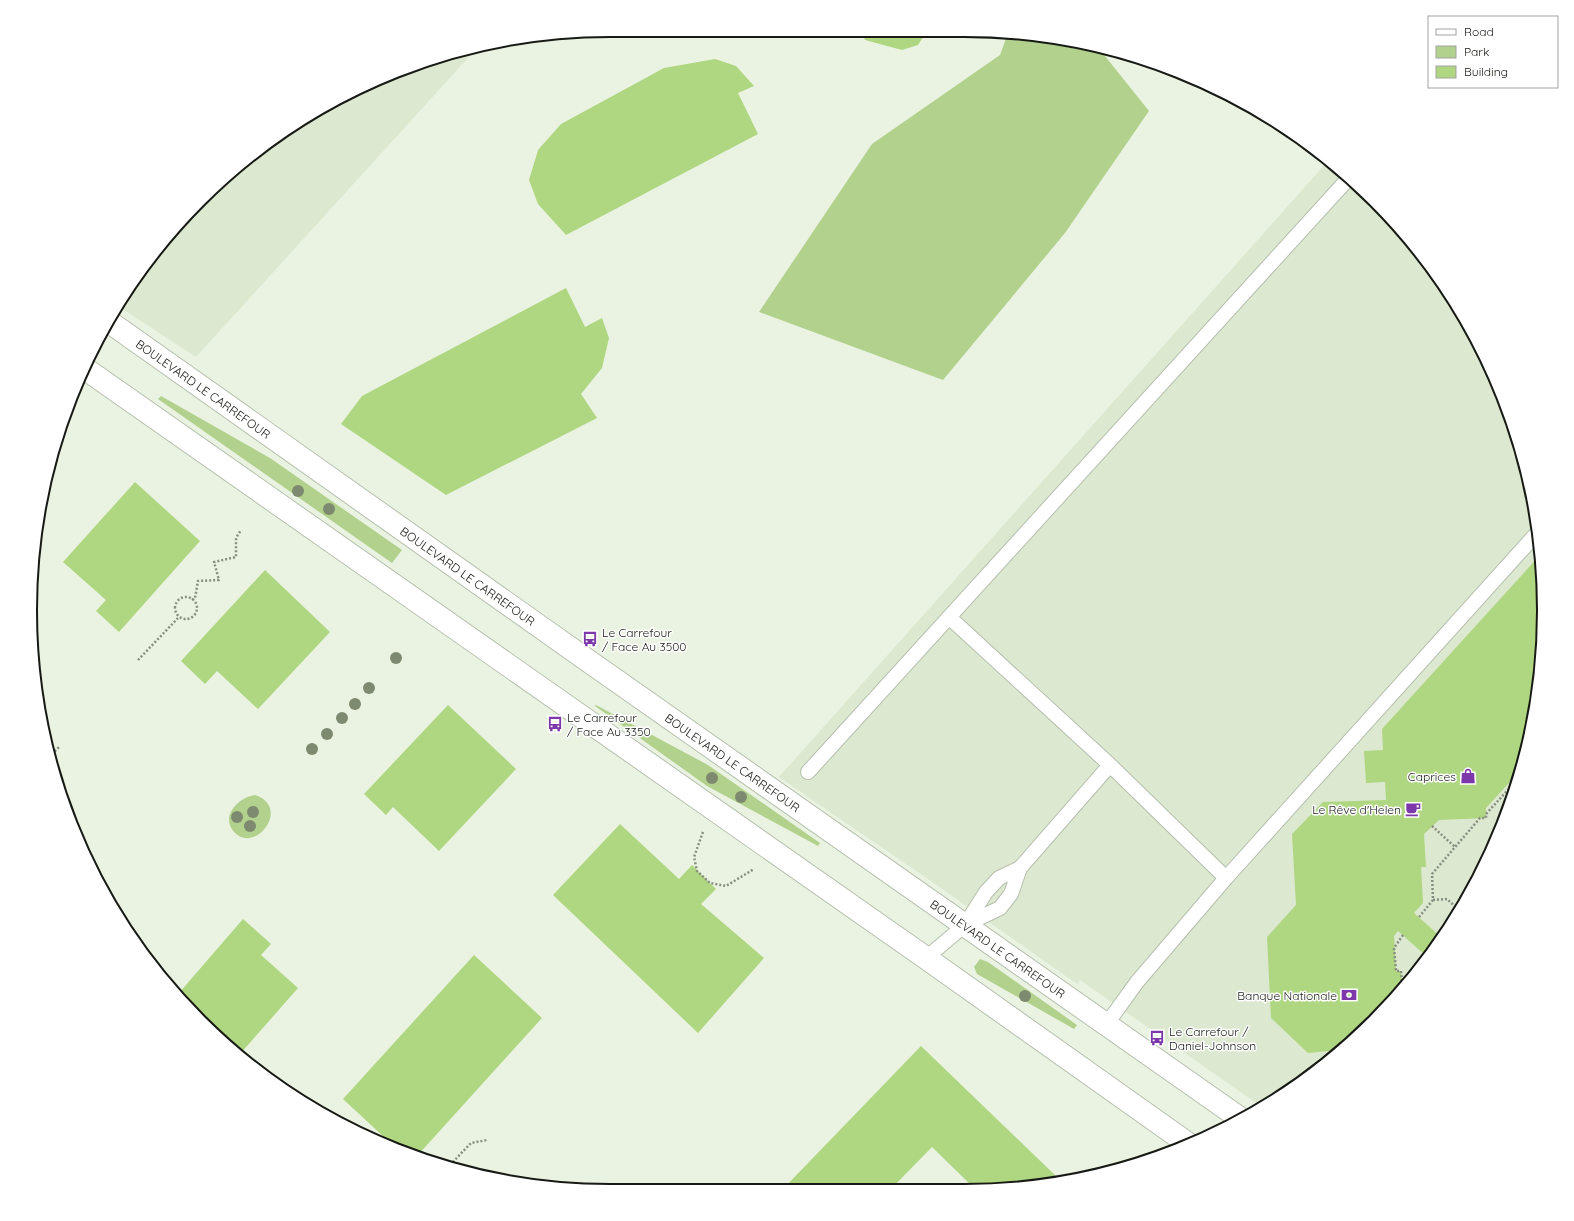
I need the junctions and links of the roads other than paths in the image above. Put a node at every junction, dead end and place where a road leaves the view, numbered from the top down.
1 (1345, 182) edge
2 (114, 325) edge
3 (89, 372) edge
4 (1532, 538) edge
5 (949, 617) junction
6 (1110, 765) junction
7 (808, 772) dead end
8 (1020, 868) junction
9 (1226, 878) junction
10 (965, 925) junction
11 (926, 958) junction
12 (1106, 1025) junction
13 (1235, 1115) edge
14 (1183, 1140) edge

1 - 5 lane
2 - 10 street, BOULEVARD LE CARREFOUR
3 - 11 street
4 - 9 lane
5 - 6 lane
5 - 7 lane
6 - 8 lane
6 - 9 lane
8 - 10 lane
8 - 10 lane
9 - 12 lane
10 - 11 lane
10 - 12 street, BOULEVARD LE CARREFOUR
11 - 14 street
12 - 13 street, BOULEVARD LE CARREFOUR

